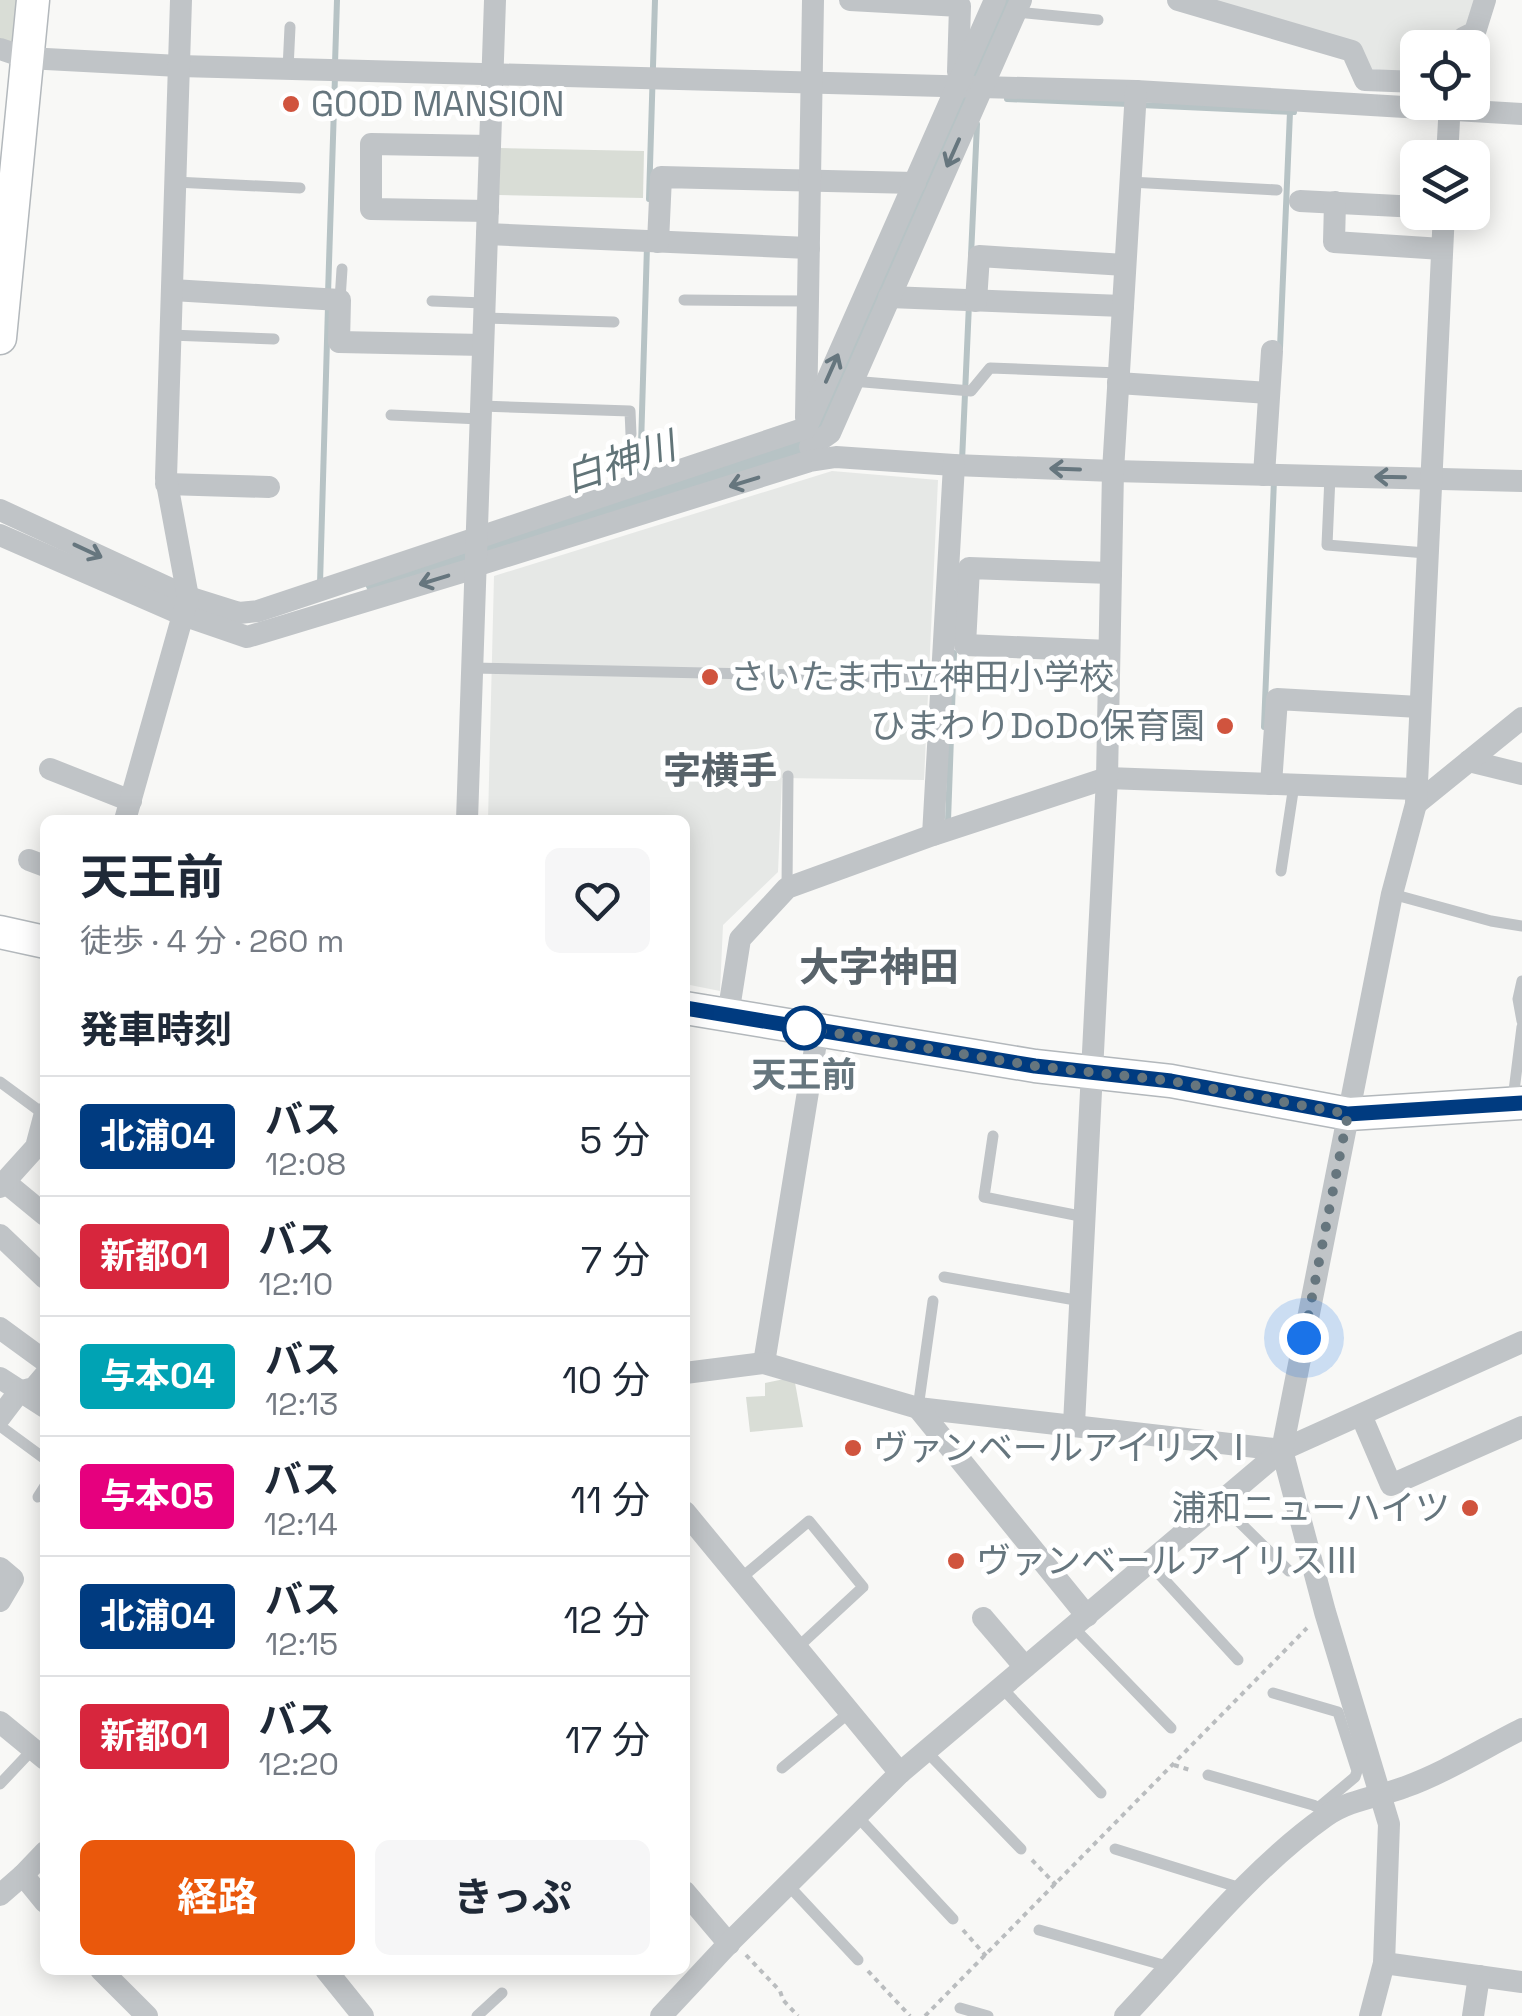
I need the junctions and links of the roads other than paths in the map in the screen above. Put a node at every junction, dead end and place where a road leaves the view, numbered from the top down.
1 (33, 0) edge
2 (182, 0) edge
3 (495, 0) edge
4 (813, 0) edge
5 (850, 0) edge
6 (995, 0) edge
7 (1178, 0) edge
8 (1485, 0) edge
9 (1018, 6) edge
10 (1098, 20) dead end
11 (290, 27) dead end
12 (1476, 30) edge
13 (14, 54) edge
14 (180, 66) junction
15 (288, 69) junction
16 (492, 74) junction
17 (1400, 81) edge
18 (811, 82) junction
19 (958, 86) junction
20 (982, 86) junction
21 (1136, 91) junction
22 (1400, 104) edge
23 (1490, 110) edge
24 (1522, 114) edge
25 (490, 146) junction
26 (810, 180) junction
27 (176, 182) junction
28 (1130, 182) junction
29 (915, 183) junction
30 (300, 188) dead end
31 (1277, 190) dead end
32 (1300, 201) dead end
33 (1335, 202) junction
34 (1400, 205) edge
35 (487, 223) junction
36 (1443, 230) edge
37 (658, 242) junction
38 (808, 248) junction
39 (1442, 249) junction
40 (1125, 264) junction
41 (342, 269) dead end
42 (172, 290) junction
43 (2, 294) edge
44 (889, 297) junction
45 (340, 300) junction
46 (684, 300) dead end
47 (808, 300) junction
48 (976, 300) junction
49 (432, 302) dead end
50 (1123, 306) junction
51 (484, 310) junction
52 (614, 322) dead end
53 (170, 335) junction
54 (0, 338) edge
55 (274, 339) dead end
56 (483, 345) junction
57 (1272, 351) dead end
58 (1118, 378) junction
59 (852, 381) junction
60 (1269, 393) junction
61 (481, 413) junction
62 (391, 415) dead end
63 (631, 434) dead end
64 (809, 445) junction
65 (954, 465) junction
66 (1113, 471) junction
67 (1264, 474) junction
68 (1330, 476) junction
69 (1430, 478) junction
70 (1522, 481) edge
71 (166, 484) junction
72 (268, 488) dead end
73 (0, 510) edge
74 (0, 535) edge
75 (476, 537) junction
76 (1426, 552) junction
77 (475, 566) junction
78 (1111, 573) junction
79 (186, 605) junction
80 (1110, 650) junction
81 (472, 668) junction
82 (941, 678) junction
83 (1419, 707) junction
84 (1522, 718) edge
85 (1469, 761) junction
86 (50, 769) dead end
87 (1522, 774) edge
88 (788, 776) dead end
89 (1107, 778) junction
90 (1283, 784) junction
91 (1416, 796) junction
92 (128, 810) edge
93 (466, 815) edge
94 (933, 835) junction
95 (1281, 870) dead end
96 (787, 888) junction
97 (1392, 894) junction
98 (1522, 926) edge
99 (0, 932) edge
100 (40, 941) edge
101 (1522, 980) edge
102 (690, 1009) edge
103 (728, 1015) junction
104 (1522, 1024) edge
105 (818, 1030) junction
106 (1092, 1072) junction
107 (0, 1082) edge
108 (1517, 1103) edge
109 (40, 1110) edge
110 (1348, 1114) junction
111 (993, 1136) dead end
112 (40, 1149) edge
113 (1, 1185) edge
114 (40, 1212) edge
115 (1085, 1217) junction
116 (3, 1244) edge
117 (40, 1274) edge
118 (944, 1277) dead end
119 (933, 1302) dead end
120 (1081, 1302) junction
121 (0, 1328) edge
122 (1522, 1342) edge
123 (40, 1356) edge
124 (764, 1363) junction
125 (690, 1372) edge
126 (40, 1381) edge
127 (9, 1385) edge
128 (40, 1403) edge
129 (918, 1408) junction
130 (1361, 1414) junction
131 (0, 1418) edge
132 (1074, 1424) junction
133 (0, 1426) edge
134 (1522, 1427) edge
135 (1282, 1450) junction
136 (40, 1456) edge
137 (1220, 1503) junction
138 (690, 1524) edge
139 (1149, 1564) junction
140 (0, 1568) edge
141 (1289, 1571) dead end
142 (740, 1579) junction
143 (0, 1601) edge
144 (982, 1618) dead end
145 (1080, 1622) junction
146 (797, 1648) junction
147 (1238, 1660) road end
148 (1025, 1668) junction
149 (1001, 1687) junction
150 (1273, 1693) road end
151 (850, 1712) junction
152 (0, 1722) edge
153 (1171, 1728) dead end
154 (1522, 1729) edge
155 (926, 1751) junction
156 (39, 1754) edge
157 (782, 1768) dead end
158 (900, 1774) junction
159 (1208, 1775) road end
160 (0, 1784) edge
161 (1102, 1792) dead end
162 (1380, 1795) junction
163 (1323, 1811) junction
164 (858, 1816) junction
165 (1114, 1848) dead end
166 (1022, 1849) road end
167 (40, 1857) edge
168 (23, 1876) junction
169 (788, 1884) junction
170 (1244, 1889) junction
171 (0, 1895) edge
172 (40, 1896) edge
173 (690, 1897) edge
174 (953, 1918) road end
175 (1038, 1930) dead end
176 (731, 1942) junction
177 (858, 1960) road end
178 (1384, 1963) junction
179 (1170, 1968) junction
180 (106, 1975) edge
181 (330, 1975) edge
182 (1479, 1976) junction
183 (1522, 1982) edge
184 (502, 1993) dead end
185 (960, 2008) dead end
186 (146, 2016) edge
187 (363, 2016) edge
188 (477, 2016) edge
189 (661, 2016) edge
190 (988, 2016) edge
191 (1125, 2016) edge
192 (1370, 2016) edge
193 (1473, 2016) edge

1 - 13 street
2 - 14 street
3 - 16 street
4 - 18 street
5 - 19 street
6 - 19 street
7 - 17 street
8 - 12 street
9 - 10 lane
9 - 20 street
11 - 15 lane
13 - 14 street
13 - 43 street
14 - 15 street
14 - 27 street
15 - 16 street
16 - 18 street
16 - 25 street
18 - 19 street
18 - 26 street
19 - 20 street
19 - 29 street
20 - 21 street
20 -> 44 street
21 - 22 street
21 - 28 street
23 - 24 street
25 - 35 street
25 - 35 street
26 - 29 street
26 - 37 street
26 - 38 street
27 - 30 lane
27 - 42 street
28 - 31 lane
28 - 40 street
64 -> 29 street
32 - 33 street
33 - 34 street
33 - 39 street
35 - 37 street
35 - 51 street
36 - 39 street
37 - 38 street
38 - 47 street
39 - 69 street
40 - 48 street
40 - 50 street
41 - 45 lane
42 - 45 street
42 - 53 street
43 - 54 street
44 - 48 street
44 - 59 street
45 - 56 street
46 - 47 lane
47 - 64 street
48 - 50 street
49 - 51 lane
50 - 58 street
51 - 52 lane
51 - 56 street
53 - 55 lane
53 - 71 street
56 - 61 street
57 - 60 street
58 - 59 lane
58 - 60 street
58 - 66 street
59 - 64 street
60 - 67 street
61 - 62 lane
61 - 63 lane
61 - 75 street
64 - 65 street
64 - 75 street
64 -> 77 street
66 -> 65 street
65 - 82 street
66 - 67 street
66 - 78 street
67 - 68 street
69 -> 68 street
68 - 76 lane
69 - 70 street
69 - 76 street
71 - 72 street
71 - 79 street
73 -> 79 street
74 - 79 street
75 - 77 street
75 - 79 street
76 - 83 street
77 -> 79 street
77 - 81 street
78 - 80 street
78 - 80 street
79 - 92 street
80 - 89 street
81 - 82 lane
81 - 93 street
82 - 94 street
83 - 90 street
83 - 91 street
84 - 85 street
85 - 87 street
85 - 91 street
86 - 92 street
88 - 96 lane
89 - 90 street
89 - 94 street
89 - 106 street
90 - 91 street
90 - 95 lane
91 - 97 street
94 - 96 street
96 - 103 street
97 - 98 lane
97 - 110 street
99 - 100 street
101 - 104 lane
102 - 103 street
103 - 105 street
104 - 108 lane
105 - 106 street
105 - 124 street
106 - 110 street
106 - 115 street
107 - 109 lane
108 - 110 street
110 - 135 street
111 - 115 lane
112 - 113 street
113 - 114 street
115 - 120 street
116 - 117 street
118 - 120 lane
119 - 129 lane
120 - 132 street
121 - 123 street
122 - 130 street
124 - 125 street
124 - 129 street
126 - 127 street
127 - 128 street
127 - 131 street
129 - 132 street
129 - 145 street
130 - 134 street
130 - 135 street
132 - 135 street
133 - 136 lane
135 - 137 street
135 - 162 street
137 - 139 street
137 - 141 lane
138 - 142 street
139 - 145 street
139 - 147 lane
140 - 143 street
142 - 146 street
142 - 146 lane
144 - 148 street
145 - 148 street
145 - 153 lane
146 - 151 street
148 - 149 street
149 - 155 street
149 - 161 lane
150 - 163 lane
151 - 157 lane
151 - 158 street
152 - 156 street
154 - 162 street
155 - 158 street
155 - 166 lane
156 - 160 lane
158 - 164 street
159 - 163 lane
162 - 163 street
162 - 178 street
163 - 170 street
164 - 169 street
164 - 174 lane
165 - 170 lane
167 - 168 street
168 - 171 street
168 - 172 street
169 - 176 street
169 - 177 lane
170 - 179 street
173 - 176 street
175 - 179 lane
176 - 189 street
178 - 182 street
178 - 192 street
179 - 191 street
180 - 186 street
181 - 187 street
182 - 183 street
182 - 193 street
184 - 188 lane
185 - 190 lane

